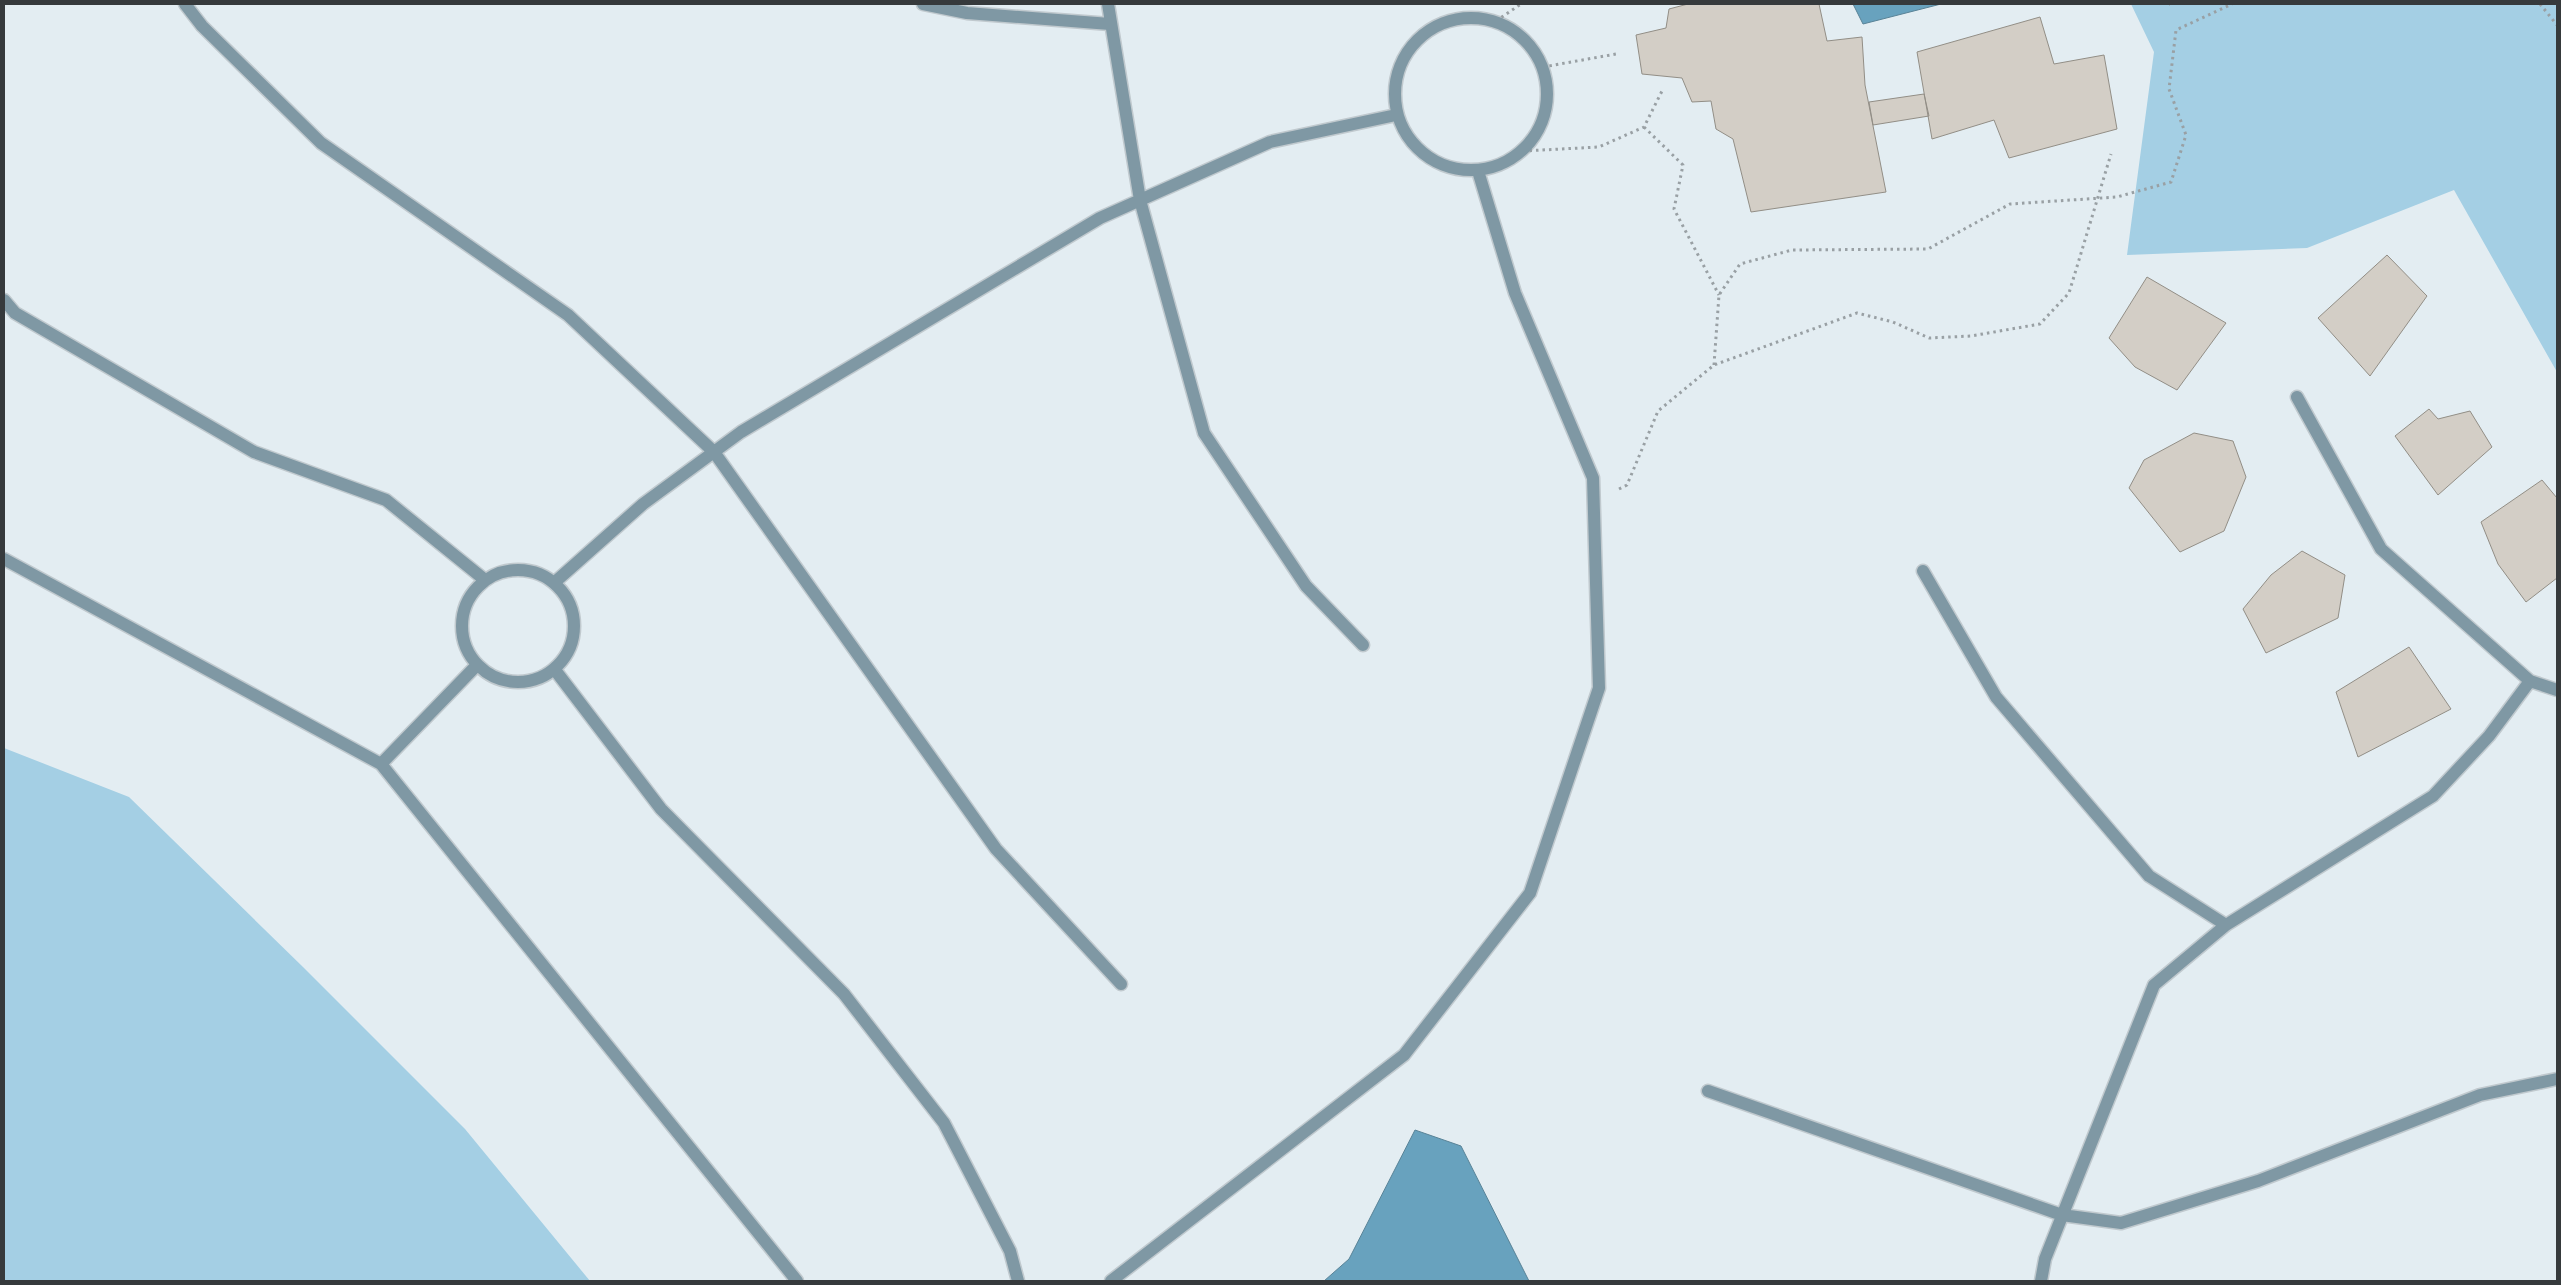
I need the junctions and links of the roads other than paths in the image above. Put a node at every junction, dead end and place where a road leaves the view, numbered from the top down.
1 (185, 4) edge
2 (923, 4) edge
3 (1108, 4) edge
4 (1464, 10) edge
5 (1110, 24) junction
6 (1396, 115) junction
7 (1478, 171) junction
8 (1140, 200) junction
9 (4, 300) edge
10 (2297, 397) dead end
11 (714, 452) junction
12 (4, 559) edge
13 (1924, 571) dead end
14 (484, 580) junction
15 (554, 582) junction
16 (1363, 645) dead end
17 (477, 665) junction
18 (555, 670) junction
19 (2530, 681) junction
20 (2557, 690) edge
21 (381, 764) junction
22 (2226, 925) junction
23 (1121, 984) dead end
24 (2557, 1079) edge
25 (1708, 1091) dead end
26 (2062, 1215) junction
27 (797, 1281) edge
28 (1018, 1281) edge
29 (1111, 1281) edge
30 (2041, 1281) edge

1 - 11 street
2 - 5 street
3 - 5 street
4 - 6 street
4 - 7 street
5 - 8 street
6 - 7 street
6 - 8 street
7 - 29 street
8 - 11 street
8 - 16 street
9 - 14 street
10 - 19 street
11 - 15 street
11 - 23 street
12 - 21 street
13 - 22 street
14 - 15 street
14 - 17 street
15 - 18 street
17 - 18 street
17 - 21 street
18 - 28 street
19 - 20 street
19 - 22 street
21 - 27 street
22 - 26 street
24 - 26 street
25 - 26 street
26 - 30 street

